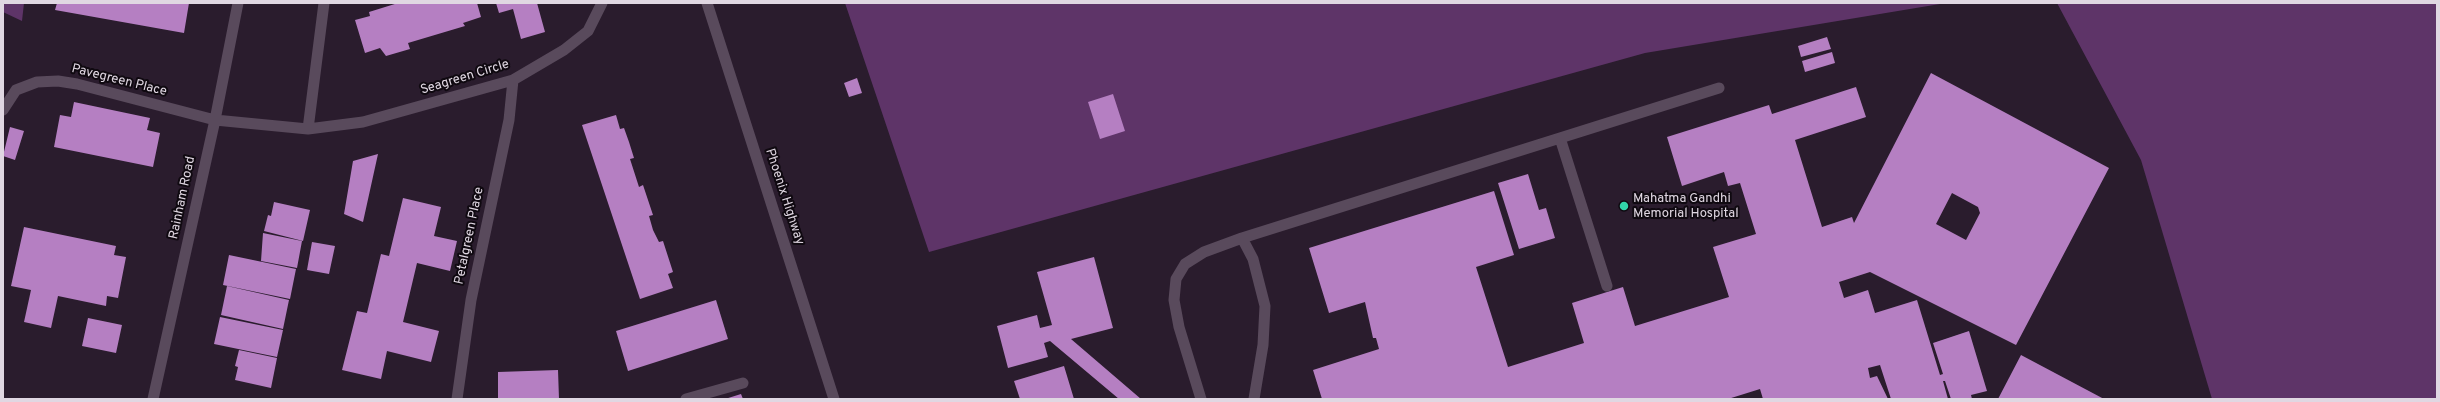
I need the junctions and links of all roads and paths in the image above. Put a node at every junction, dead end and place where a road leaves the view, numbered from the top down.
1 (238, 3) edge
2 (324, 3) edge
3 (602, 3) edge
4 (708, 3) edge
5 (513, 80) junction
6 (1719, 88) dead end
7 (3, 110) edge
8 (215, 120) junction
9 (308, 129) junction
10 (1560, 138) junction
11 (1242, 238) junction
12 (1607, 286) dead end
13 (743, 383) dead end
14 (153, 399) edge
15 (457, 399) edge
16 (686, 399) edge
17 (834, 399) edge
18 (1201, 399) edge
19 (1254, 399) edge

1 - 8 street, Rainham Road
2 - 9 street
3 - 5 street, Seagreen Circle
4 - 17 street, Phoenix Highway
5 - 9 street, Seagreen Circle
5 - 15 street, Petalgreen Place
6 - 10 street
7 - 8 street, Pavegreen Place
8 - 9 street, Seagreen Circle
8 - 14 street, Rainham Road
10 - 11 street
10 - 12 street
11 - 18 street
11 - 19 street
13 - 16 street

